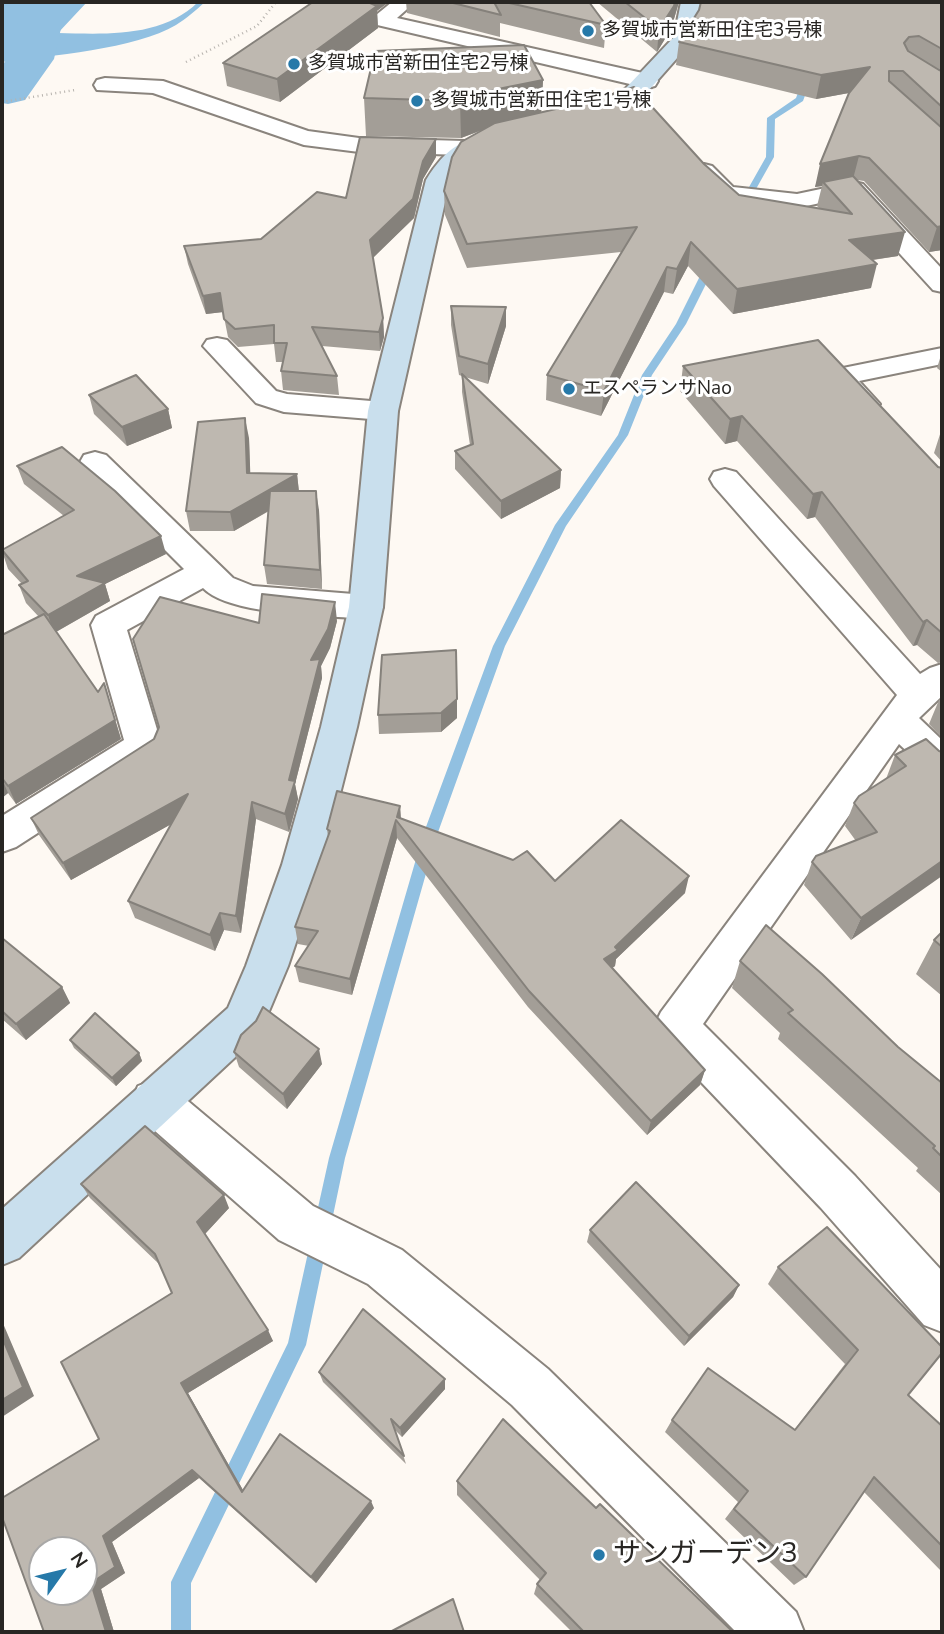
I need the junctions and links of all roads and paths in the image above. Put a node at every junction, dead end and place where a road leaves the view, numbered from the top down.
1 (405, 2) edge
2 (691, 2) edge
3 (105, 85) dead end
4 (644, 97) junction
5 (566, 123) edge
6 (526, 131) edge
7 (465, 148) junction
8 (688, 155) edge
9 (942, 284) edge
10 (217, 346) dead end
11 (942, 356) edge
12 (383, 411) junction
13 (886, 425) edge
14 (95, 462) dead end
15 (725, 479) dead end
16 (205, 572) junction
17 (366, 607) junction
18 (919, 697) edge
19 (942, 762) edge
20 (2, 835) edge
21 (154, 1101) junction
22 (2, 1241) edge
23 (942, 1307) edge
24 (776, 1632) edge

1 - 4 street
2 - 4 street
3 - 7 street
4 - 5 street
6 - 7 street
7 - 12 street
8 - 9 street
10 - 12 street
11 - 13 street
12 - 17 street
14 - 16 street
15 - 18 street
16 - 17 street
16 - 20 street
17 - 21 street
18 - 19 street
18 - 23 street
21 - 22 street
21 - 24 street

